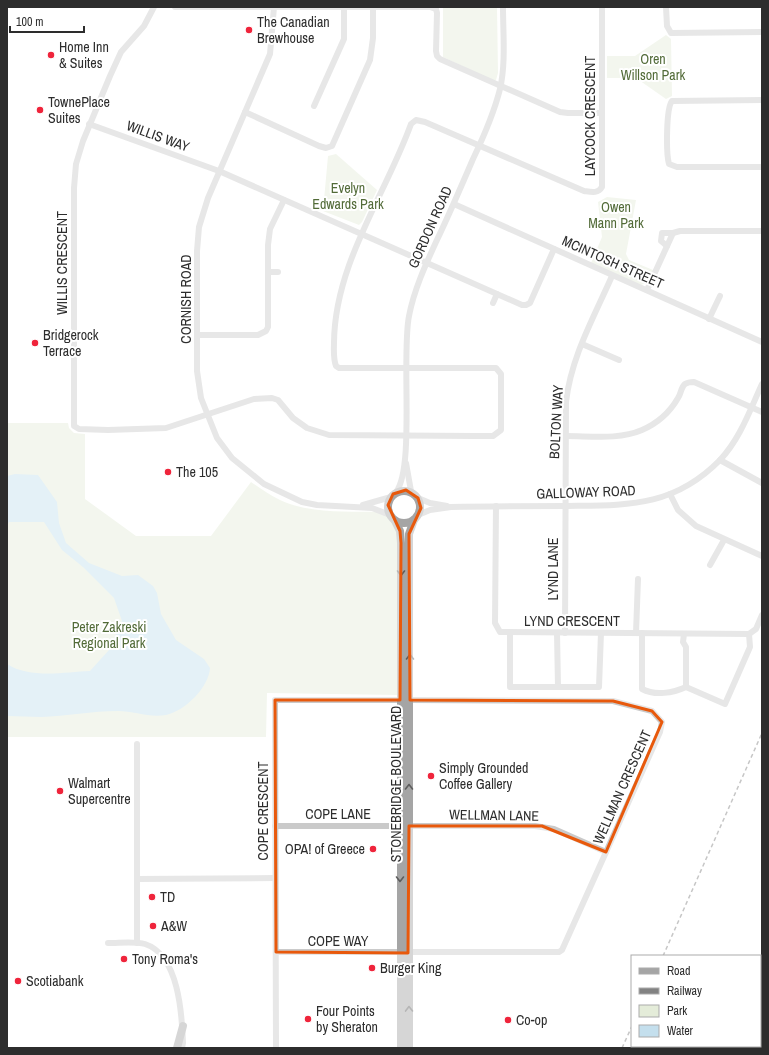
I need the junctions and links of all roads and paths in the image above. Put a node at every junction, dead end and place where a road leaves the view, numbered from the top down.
1 (154, 7) edge
2 (175, 7) edge
3 (274, 7) edge
4 (344, 7) edge
5 (373, 7) edge
6 (503, 7) edge
7 (602, 7) edge
8 (666, 7) edge
9 (762, 32) edge
10 (501, 87) junction
11 (762, 100) edge
12 (314, 106) dead end
13 (245, 112) junction
14 (602, 113) junction
15 (89, 124) junction
16 (480, 145) junction
17 (762, 167) edge
18 (219, 171) junction
19 (284, 200) junction
20 (454, 204) junction
21 (762, 231) edge
22 (673, 233) junction
23 (362, 234) junction
24 (667, 246) junction
25 (554, 249) junction
26 (427, 263) junction
27 (268, 272) junction
28 (278, 272) dead end
29 (612, 276) junction
30 (647, 290) junction
31 (497, 294) junction
32 (720, 296) dead end
33 (493, 303) dead end
34 (709, 319) junction
35 (198, 335) junction
36 (762, 342) edge
37 (582, 344) junction
38 (619, 360) dead end
39 (405, 368) junction
40 (762, 384) edge
41 (752, 408) junction
42 (762, 412) edge
43 (207, 415) junction
44 (406, 435) junction
45 (566, 436) junction
46 (720, 460) junction
47 (405, 462) junction
48 (762, 483) edge
49 (411, 491) junction
50 (670, 494) junction
51 (393, 495) junction
52 (418, 498) junction
53 (357, 506) junction
54 (496, 506) junction
55 (565, 506) junction
56 (451, 507) junction
57 (393, 518) junction
58 (416, 518) junction
59 (724, 540) junction
60 (762, 556) edge
61 (710, 565) dead end
62 (638, 579) dead end
63 (762, 615) edge
64 (510, 633) junction
65 (557, 633) junction
66 (565, 633) junction
67 (601, 633) junction
68 (639, 633) junction
69 (684, 634) junction
70 (749, 634) junction
71 (558, 687) junction
72 (686, 687) junction
73 (400, 700) junction
74 (410, 700) junction
75 (137, 744) dead end
76 (275, 826) junction
77 (405, 826) junction
78 (606, 852) junction
79 (275, 878) junction
80 (137, 879) junction
81 (108, 943) dead end
82 (137, 943) junction
83 (276, 952) junction
84 (405, 953) junction
85 (183, 1026) joint
86 (182, 1047) edge
87 (276, 1048) edge
88 (401, 1048) edge
89 (409, 1048) edge

1 - 15 street, WILLIS CRESCENT
2 - 3 street
3 - 4 street
3 - 13 street, CORNISH ROAD
4 - 5 street
4 - 12 street
5 - 10 street
5 - 13 street
6 - 10 street, GORDON ROAD
7 - 14 street, LAYCOCK CRESCENT
8 - 9 street
10 - 14 street
10 - 16 street, GORDON ROAD
11 - 17 street
13 - 18 street, CORNISH ROAD
14 - 16 street, LAYCOCK CRESCENT
15 - 18 street, WILLIS WAY
15 - 43 street, WILLIS CRESCENT
16 - 20 street, GORDON ROAD
16 - 23 street
18 - 19 street, WILLIS WAY
18 - 35 street, CORNISH ROAD
19 - 23 street, WILLIS WAY
19 - 27 street
20 - 25 street, MCINTOSH STREET
20 - 26 street, GORDON ROAD
21 - 22 street
22 - 24 street
22 - 24 street
23 - 26 street, WILLIS WAY
23 - 39 street
24 - 30 street
25 - 29 street, MCINTOSH STREET
25 - 31 street, WILLIS WAY
26 - 31 street, WILLIS WAY
26 - 39 street, GORDON ROAD
27 - 28 street
27 - 35 street
29 - 30 street, MCINTOSH STREET
29 - 37 street, BOLTON WAY
30 - 34 street, MCINTOSH STREET
31 - 33 street
32 - 34 street
34 - 36 street, MCINTOSH STREET
35 - 43 street, CORNISH ROAD
37 - 38 street
37 - 45 street, BOLTON WAY
39 - 44 street, GORDON ROAD
39 - 44 street
40 - 41 street, GALLOWAY ROAD
41 - 42 street
41 - 45 street
41 - 46 street, GALLOWAY ROAD
43 - 44 street
43 - 53 street, CORNISH ROAD
44 - 47 street, GORDON ROAD
45 - 55 street, BOLTON WAY
46 - 48 street
46 - 50 street, GALLOWAY ROAD
47 - 49 street, GORDON ROAD
47 - 51 street, GORDON ROAD
49 - 51 main road
49 - 52 main road
50 - 55 street, GALLOWAY ROAD
50 - 59 street
51 - 53 street, CORNISH ROAD
51 - 57 main road
52 - 56 street, GALLOWAY ROAD
52 - 58 main road
53 - 57 street, CORNISH ROAD
54 - 55 street, GALLOWAY ROAD
54 - 56 street, GALLOWAY ROAD
54 - 64 street, LYND CRESCENT
55 - 66 street, LYND LANE
56 - 58 street, GALLOWAY ROAD
57 - 58 main road
57 -> 73 main road, STONEBRIDGE BOULEVARD
74 -> 58 main road, STONEBRIDGE BOULEVARD
59 - 60 street
59 - 61 street
62 - 68 street
63 - 70 street
64 - 65 street, LYND CRESCENT
64 - 71 street
65 - 66 street, LYND CRESCENT
65 - 71 street
66 - 67 street, LYND CRESCENT
67 - 68 street, LYND CRESCENT
67 - 71 street
68 - 69 street, LYND CRESCENT
68 - 72 street
69 - 70 street, LYND CRESCENT
69 - 72 street
70 - 72 street
73 - 76 street, COPE CRESCENT
73 - 77 main road, STONEBRIDGE BOULEVARD
77 -> 74 main road, STONEBRIDGE BOULEVARD
74 - 78 street, WELLMAN CRESCENT
75 - 80 street
76 - 77 street, COPE LANE
76 - 79 street, COPE CRESCENT
77 - 78 street, WELLMAN LANE
77 - 84 main road, STONEBRIDGE BOULEVARD
78 - 84 street, WELLMAN CRESCENT
79 - 80 street
79 - 83 street, COPE CRESCENT
80 - 82 street
81 - 82 street
82 - 85 street
83 - 84 street, COPE WAY
83 - 87 street, COPE CRESCENT
84 - 88 main road, STONEBRIDGE BOULEVARD
89 -> 84 main road, STONEBRIDGE BOULEVARD
85 - 86 main road

